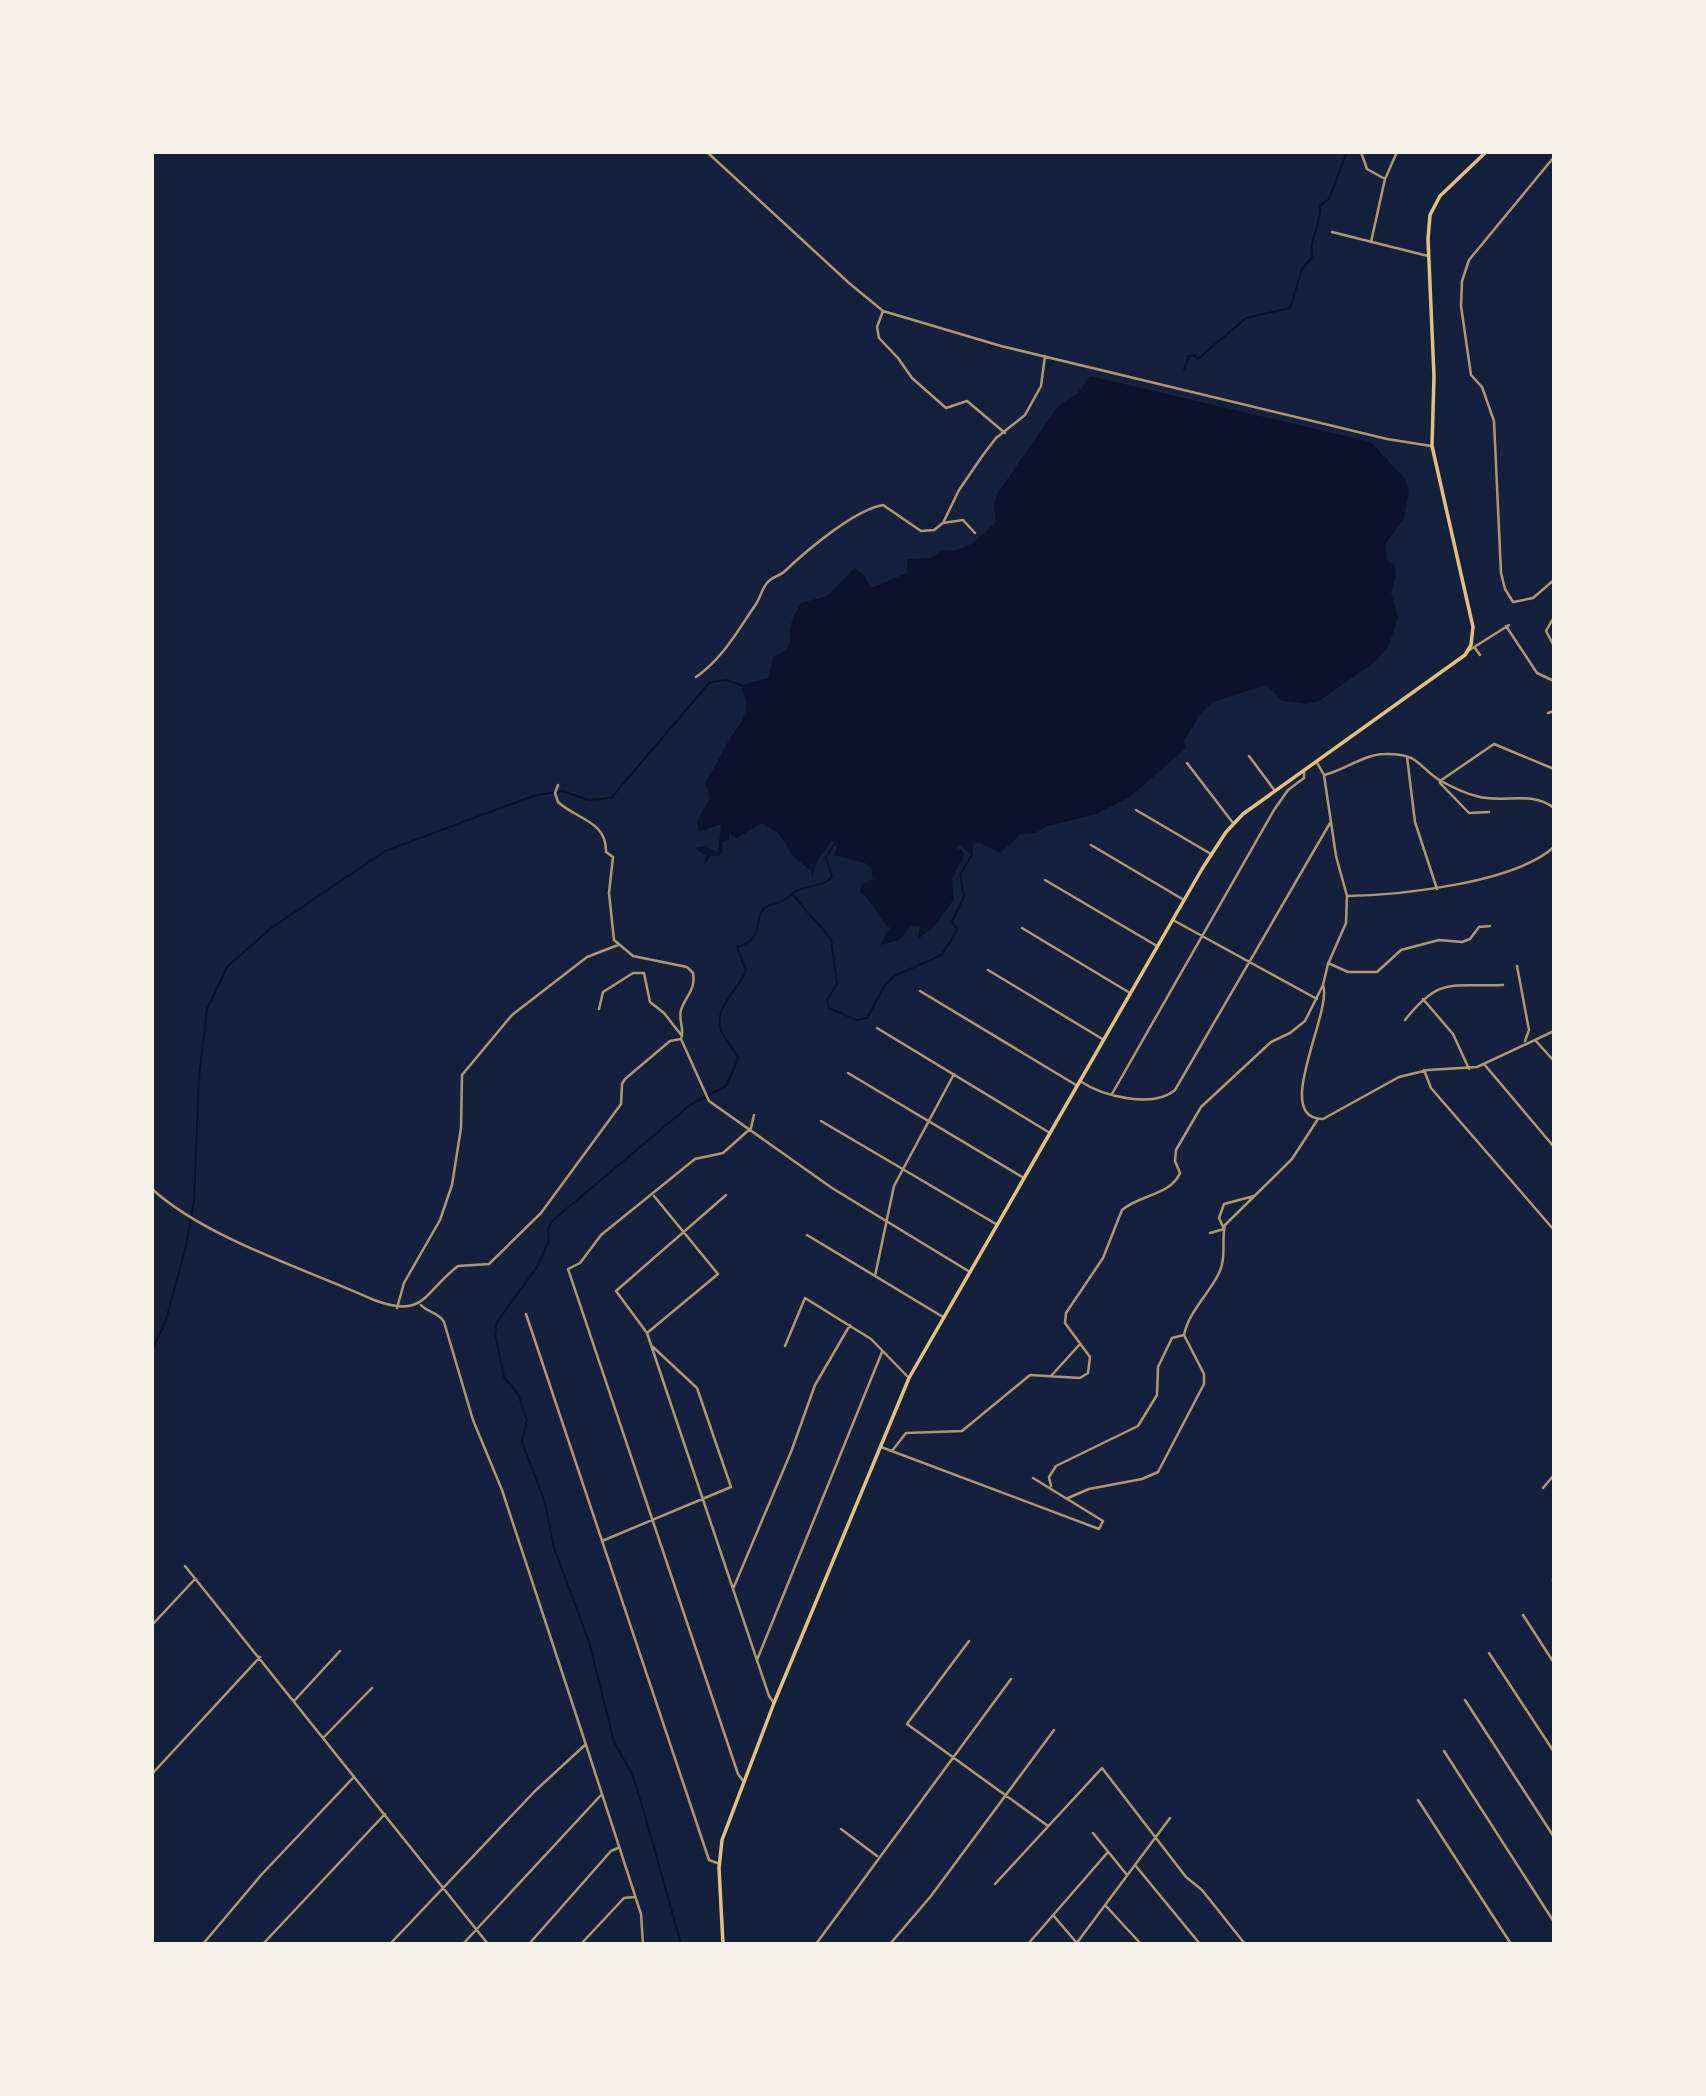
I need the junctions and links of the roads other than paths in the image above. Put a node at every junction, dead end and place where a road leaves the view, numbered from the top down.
1 (707, 152) edge
2 (1361, 152) edge
3 (1396, 152) edge
4 (1486, 152) edge
5 (1554, 157) edge
6 (1385, 179) junction
7 (1332, 232) dead end
8 (1371, 242) junction
9 (1428, 256) junction
10 (883, 311) junction
11 (1045, 356) junction
12 (1005, 433) junction
13 (1432, 446) junction
14 (943, 523) junction
15 (975, 533) dead end
16 (1554, 580) edge
17 (1554, 617) edge
18 (1554, 646) edge
19 (1475, 648) junction
20 (1468, 651) junction
21 (1480, 655) dead end
22 (696, 677) dead end
23 (1554, 681) edge
24 (1554, 710) edge
25 (1548, 713) dead end
26 (1249, 756) dead end
27 (1407, 757) junction
28 (1316, 761) junction
29 (1186, 763) dead end
30 (1554, 769) edge
31 (1304, 770) junction
32 (1324, 775) junction
33 (1436, 777) junction
34 (1440, 781) junction
35 (558, 785) dead end
36 (1275, 791) junction
37 (1554, 808) edge
38 (1136, 810) dead end
39 (1489, 812) dead end
40 (1233, 823) junction
41 (1330, 823) junction
42 (1091, 845) dead end
43 (1554, 847) edge
44 (1211, 854) junction
45 (1045, 880) dead end
46 (1437, 888) junction
47 (1347, 896) junction
48 (1184, 900) junction
49 (1173, 920) junction
50 (1490, 926) dead end
51 (1022, 928) dead end
52 (1202, 936) junction
53 (618, 945) junction
54 (1158, 946) junction
55 (1248, 963) junction
56 (1328, 963) junction
57 (1517, 965) dead end
58 (988, 970) dead end
59 (1323, 985) junction
60 (1503, 985) dead end
61 (920, 991) dead end
62 (1130, 994) junction
63 (1317, 999) junction
64 (1423, 999) junction
65 (598, 1009) dead end
66 (1405, 1020) dead end
67 (877, 1028) dead end
68 (1554, 1031) edge
69 (681, 1037) junction
70 (1534, 1039) junction
71 (1104, 1040) junction
72 (1523, 1044) junction
73 (1554, 1061) edge
74 (1483, 1064) junction
75 (1469, 1069) junction
76 (1424, 1070) junction
77 (848, 1073) dead end
78 (954, 1074) junction
79 (1079, 1084) junction
80 (1112, 1094) junction
81 (754, 1115) dead end
82 (1318, 1119) junction
83 (821, 1121) dead end
84 (929, 1121) junction
85 (748, 1130) junction
86 (1050, 1133) junction
87 (1554, 1147) edge
88 (903, 1169) junction
89 (1024, 1178) junction
90 (152, 1189) edge
91 (726, 1195) dead end
92 (653, 1196) junction
93 (1254, 1196) junction
94 (886, 1221) junction
95 (997, 1224) junction
96 (1224, 1229) junction
97 (1554, 1230) edge
98 (683, 1232) junction
99 (1210, 1233) dead end
100 (807, 1236) dead end
101 (970, 1272) junction
102 (875, 1276) junction
103 (421, 1305) junction
104 (397, 1308) junction
105 (526, 1314) dead end
106 (943, 1317) junction
107 (850, 1325) junction
108 (647, 1334) junction
109 (1184, 1335) junction
110 (1081, 1343) junction
111 (651, 1345) junction
112 (785, 1346) dead end
113 (882, 1352) junction
114 (1052, 1375) junction
115 (909, 1378) junction
116 (881, 1447) junction
117 (892, 1451) junction
118 (1554, 1475) edge
119 (1033, 1478) dead end
120 (1051, 1488) junction
121 (1543, 1488) dead end
122 (703, 1498) junction
123 (1068, 1499) junction
124 (653, 1520) junction
125 (602, 1541) junction
126 (185, 1566) dead end
127 (196, 1578) junction
128 (733, 1589) junction
129 (1523, 1615) dead end
130 (152, 1625) edge
131 (969, 1641) dead end
132 (340, 1651) dead end
133 (1489, 1653) dead end
134 (260, 1657) junction
135 (757, 1660) junction
136 (1554, 1663) edge
137 (1011, 1679) dead end
138 (372, 1688) dead end
139 (1465, 1700) dead end
140 (294, 1701) junction
141 (775, 1703) junction
142 (1054, 1730) dead end
143 (324, 1737) junction
144 (586, 1744) junction
145 (1444, 1751) dead end
146 (1554, 1752) edge
147 (952, 1757) junction
148 (152, 1774) edge
149 (354, 1777) junction
150 (744, 1782) junction
151 (602, 1794) junction
152 (1006, 1796) junction
153 (1418, 1800) dead end
154 (385, 1814) junction
155 (1170, 1818) dead end
156 (1048, 1826) junction
157 (841, 1829) dead end
158 (1093, 1833) dead end
159 (1554, 1837) edge
160 (1155, 1838) junction
161 (618, 1848) junction
162 (1108, 1852) junction
163 (878, 1857) junction
164 (720, 1864) junction
165 (1135, 1864) junction
166 (1127, 1875) junction
167 (995, 1884) dead end
168 (444, 1886) junction
169 (634, 1897) junction
170 (1105, 1905) junction
171 (1053, 1915) junction
172 (1554, 1922) edge
173 (477, 1930) junction
174 (203, 1944) edge
175 (263, 1944) edge
176 (390, 1944) edge
177 (463, 1944) edge
178 (488, 1944) edge
179 (529, 1944) edge
180 (581, 1944) edge
181 (643, 1944) edge
182 (723, 1944) edge
183 (816, 1944) edge
184 (890, 1944) edge
185 (1028, 1944) edge
186 (1077, 1944) edge
187 (1141, 1944) edge
188 (1200, 1944) edge
189 (1245, 1944) edge
190 (1511, 1944) edge

1 - 10 street
2 - 6 street
3 - 6 street
4 - 9 main road
5 - 16 street
6 - 8 street
7 - 8 street
8 - 9 street
9 - 13 main road
10 - 11 street
10 - 12 street
11 - 12 street
11 - 13 street
12 - 14 street
13 - 20 main road
14 - 15 street
14 - 22 street
17 - 18 street
19 - 20 street
19 - 21 street
19 - 23 street
20 - 28 main road
24 - 25 street
26 - 36 street
27 - 32 street
27 - 33 street
27 - 46 street
28 - 31 main road
28 - 32 street
29 - 40 street
30 - 34 street
31 - 36 main road
31 - 52 street
32 - 41 street
33 - 34 street
33 - 39 street
34 - 37 street
35 - 53 street
36 - 40 main road
38 - 44 street
40 - 44 main road
41 - 47 street
41 - 55 street
42 - 48 street
43 - 46 street
44 - 48 main road
45 - 54 street
46 - 47 street
47 - 56 street
48 - 49 main road
49 - 52 street
49 - 54 main road
50 - 56 street
51 - 62 street
52 - 55 street
52 - 80 street
53 - 69 street
53 - 104 street
54 - 62 main road
55 - 63 street
55 - 80 street
56 - 59 street
57 - 72 street
58 - 71 street
59 - 63 street
59 - 82 street
60 - 64 street
61 - 79 street
62 - 71 main road
63 - 110 street
64 - 66 street
64 - 75 street
65 - 69 street
67 - 78 street
68 - 70 street
69 - 85 street
69 - 103 street
70 - 72 street
70 - 73 street
71 - 79 main road
72 - 74 street
74 - 75 street
74 - 87 street
75 - 76 street
76 - 82 street
76 - 97 street
77 - 84 street
78 - 84 street
78 - 86 street
79 - 80 street
79 - 86 main road
81 - 85 street
82 - 93 street
83 - 88 street
84 - 88 street
84 - 89 street
85 - 92 street
85 - 94 street
86 - 89 main road
88 - 94 street
88 - 95 street
89 - 95 main road
90 - 104 street
91 - 98 street
92 - 98 street
92 - 124 street
93 - 96 street
93 - 96 street
94 - 101 street
94 - 102 street
95 - 101 main road
96 - 99 street
96 - 109 street
98 - 108 street
98 - 108 street
100 - 102 street
101 - 106 main road
102 - 106 street
103 - 104 street
103 - 144 street
105 - 125 street
106 - 115 main road
107 - 112 street
107 - 113 street
107 - 128 street
108 - 111 street
109 - 120 street
109 - 123 street
110 - 114 street
110 - 114 street
111 - 122 street
111 - 122 street
113 - 115 street
113 - 135 street
114 - 117 street
115 - 116 main road
116 - 117 street
116 - 141 main road
117 - 123 street
118 - 121 street
119 - 120 street
120 - 123 street
122 - 124 street
122 - 128 street
124 - 125 street
124 - 150 street
125 - 164 street
126 - 127 street
127 - 130 street
127 - 134 street
128 - 135 street
129 - 136 street
131 - 147 street
132 - 140 street
133 - 146 street
134 - 140 street
134 - 148 street
135 - 141 street
137 - 147 street
138 - 143 street
139 - 159 street
140 - 143 street
141 - 150 main road
142 - 152 street
143 - 149 street
144 - 151 street
144 - 168 street
145 - 172 street
147 - 152 street
147 - 163 street
149 - 154 street
149 - 174 street
150 - 164 main road
151 - 161 street
151 - 173 street
152 - 156 street
152 - 184 street
153 - 190 street
154 - 168 street
154 - 175 street
155 - 160 street
156 - 160 street
156 - 167 street
157 - 163 street
158 - 162 street
160 - 165 street
160 - 189 street
161 - 169 street
161 - 179 street
162 - 166 street
162 - 171 street
163 - 183 street
164 - 182 main road
165 - 166 street
165 - 188 street
166 - 170 street
168 - 173 street
168 - 176 street
169 - 180 street
169 - 181 street
170 - 186 street
170 - 187 street
171 - 185 street
171 - 186 street
173 - 177 street
173 - 178 street

